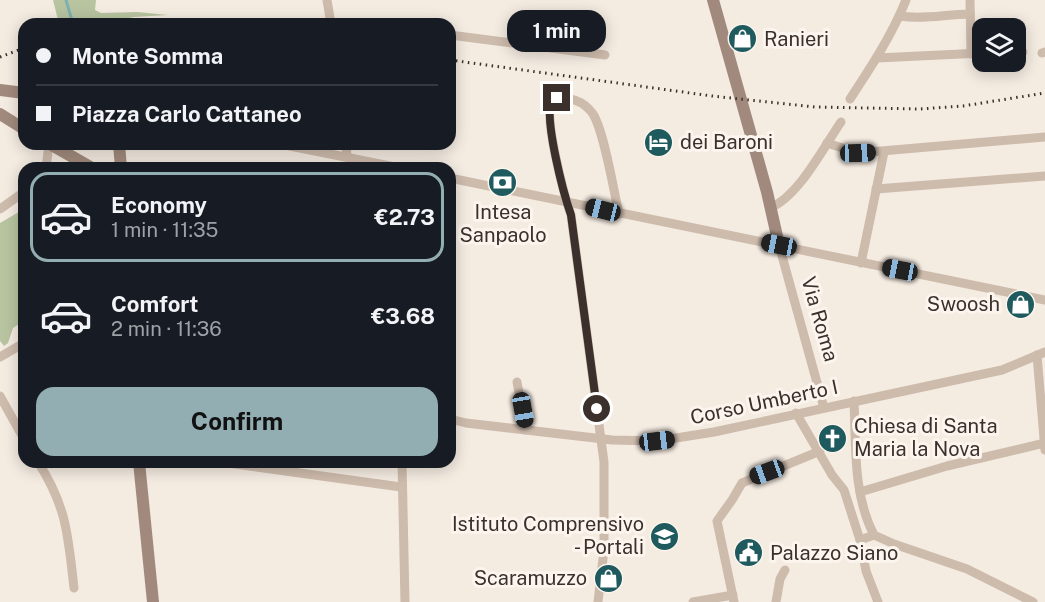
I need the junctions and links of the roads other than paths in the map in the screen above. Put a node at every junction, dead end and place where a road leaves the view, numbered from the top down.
1 (327, 0) edge
2 (713, 0) edge
3 (906, 0) edge
4 (970, 0) edge
5 (970, 14) junction
6 (900, 16) junction
7 (330, 18) edge
8 (456, 36) edge
9 (970, 54) joint
10 (605, 55) dead end
11 (877, 58) junction
12 (0, 90) edge
13 (18, 92) edge
14 (850, 99) dead end
15 (0, 114) edge
16 (841, 122) dead end
17 (18, 125) edge
18 (1045, 137) edge
19 (827, 142) junction
20 (44, 150) edge
21 (53, 150) edge
22 (311, 150) edge
23 (346, 150) edge
24 (38, 152) dead end
25 (884, 152) junction
26 (347, 157) junction
27 (79, 162) edge
28 (371, 162) edge
29 (1045, 176) edge
30 (456, 179) edge
31 (876, 189) junction
32 (18, 196) edge
33 (567, 202) junction
34 (0, 208) edge
35 (770, 208) junction
36 (619, 214) junction
37 (779, 245) junction
38 (861, 263) junction
39 (1045, 300) edge
40 (18, 346) edge
41 (1041, 354) edge
42 (0, 357) edge
43 (518, 382) dead end
44 (0, 396) edge
45 (854, 401) junction
46 (824, 408) junction
47 (796, 413) junction
48 (456, 420) edge
49 (18, 428) edge
50 (526, 430) junction
51 (602, 438) junction
52 (1045, 442) edge
53 (1045, 450) edge
54 (820, 451) junction
55 (42, 468) edge
56 (140, 468) edge
57 (264, 468) edge
58 (402, 468) edge
59 (401, 487) junction
60 (860, 492) junction
61 (874, 535) junction
62 (860, 540) junction
63 (785, 570) dead end
64 (74, 588) dead end
65 (733, 598) edge
66 (153, 602) edge
67 (405, 602) edge
68 (598, 602) edge
69 (693, 602) edge
70 (776, 602) edge
71 (878, 602) edge
72 (1034, 602) edge

1 - 7 street
2 - 35 street, Via Roma
3 - 6 street
4 - 5 street
5 - 6 street
5 - 9 street
6 - 11 street
8 - 10 street
9 - 11 street
11 - 14 street
12 - 13 street
15 - 17 street
16 - 19 street
18 - 25 street
19 - 25 street
19 - 35 street
20 - 24 street
21 - 27 street
22 - 26 street
23 - 26 street
25 - 31 street
26 - 28 street
29 - 31 street
30 - 33 street
31 - 38 street
32 - 34 street
33 - 36 street
33 - 36 street
33 - 51 street
35 - 37 street, Via Roma
36 - 37 street
37 - 38 street
37 - 46 street, Via Roma
38 - 39 street
40 - 42 street
41 - 45 street, Corso Umberto I
41 - 52 street
43 - 50 street
44 - 49 street
45 - 46 street, Corso Umberto I
45 - 60 street
46 - 47 street, Corso Umberto I
47 - 51 street, Corso Umberto I
47 - 54 street
48 - 50 street, Corso Umberto I
50 - 51 street, Corso Umberto I
51 - 68 street
52 - 53 street
52 - 60 street
54 - 62 street
54 - 65 street
55 - 64 street
56 - 66 street
57 - 59 street
58 - 59 street
59 - 67 street
60 - 61 street
61 - 62 street
61 - 72 street
62 - 71 street
63 - 70 street
65 - 69 street

